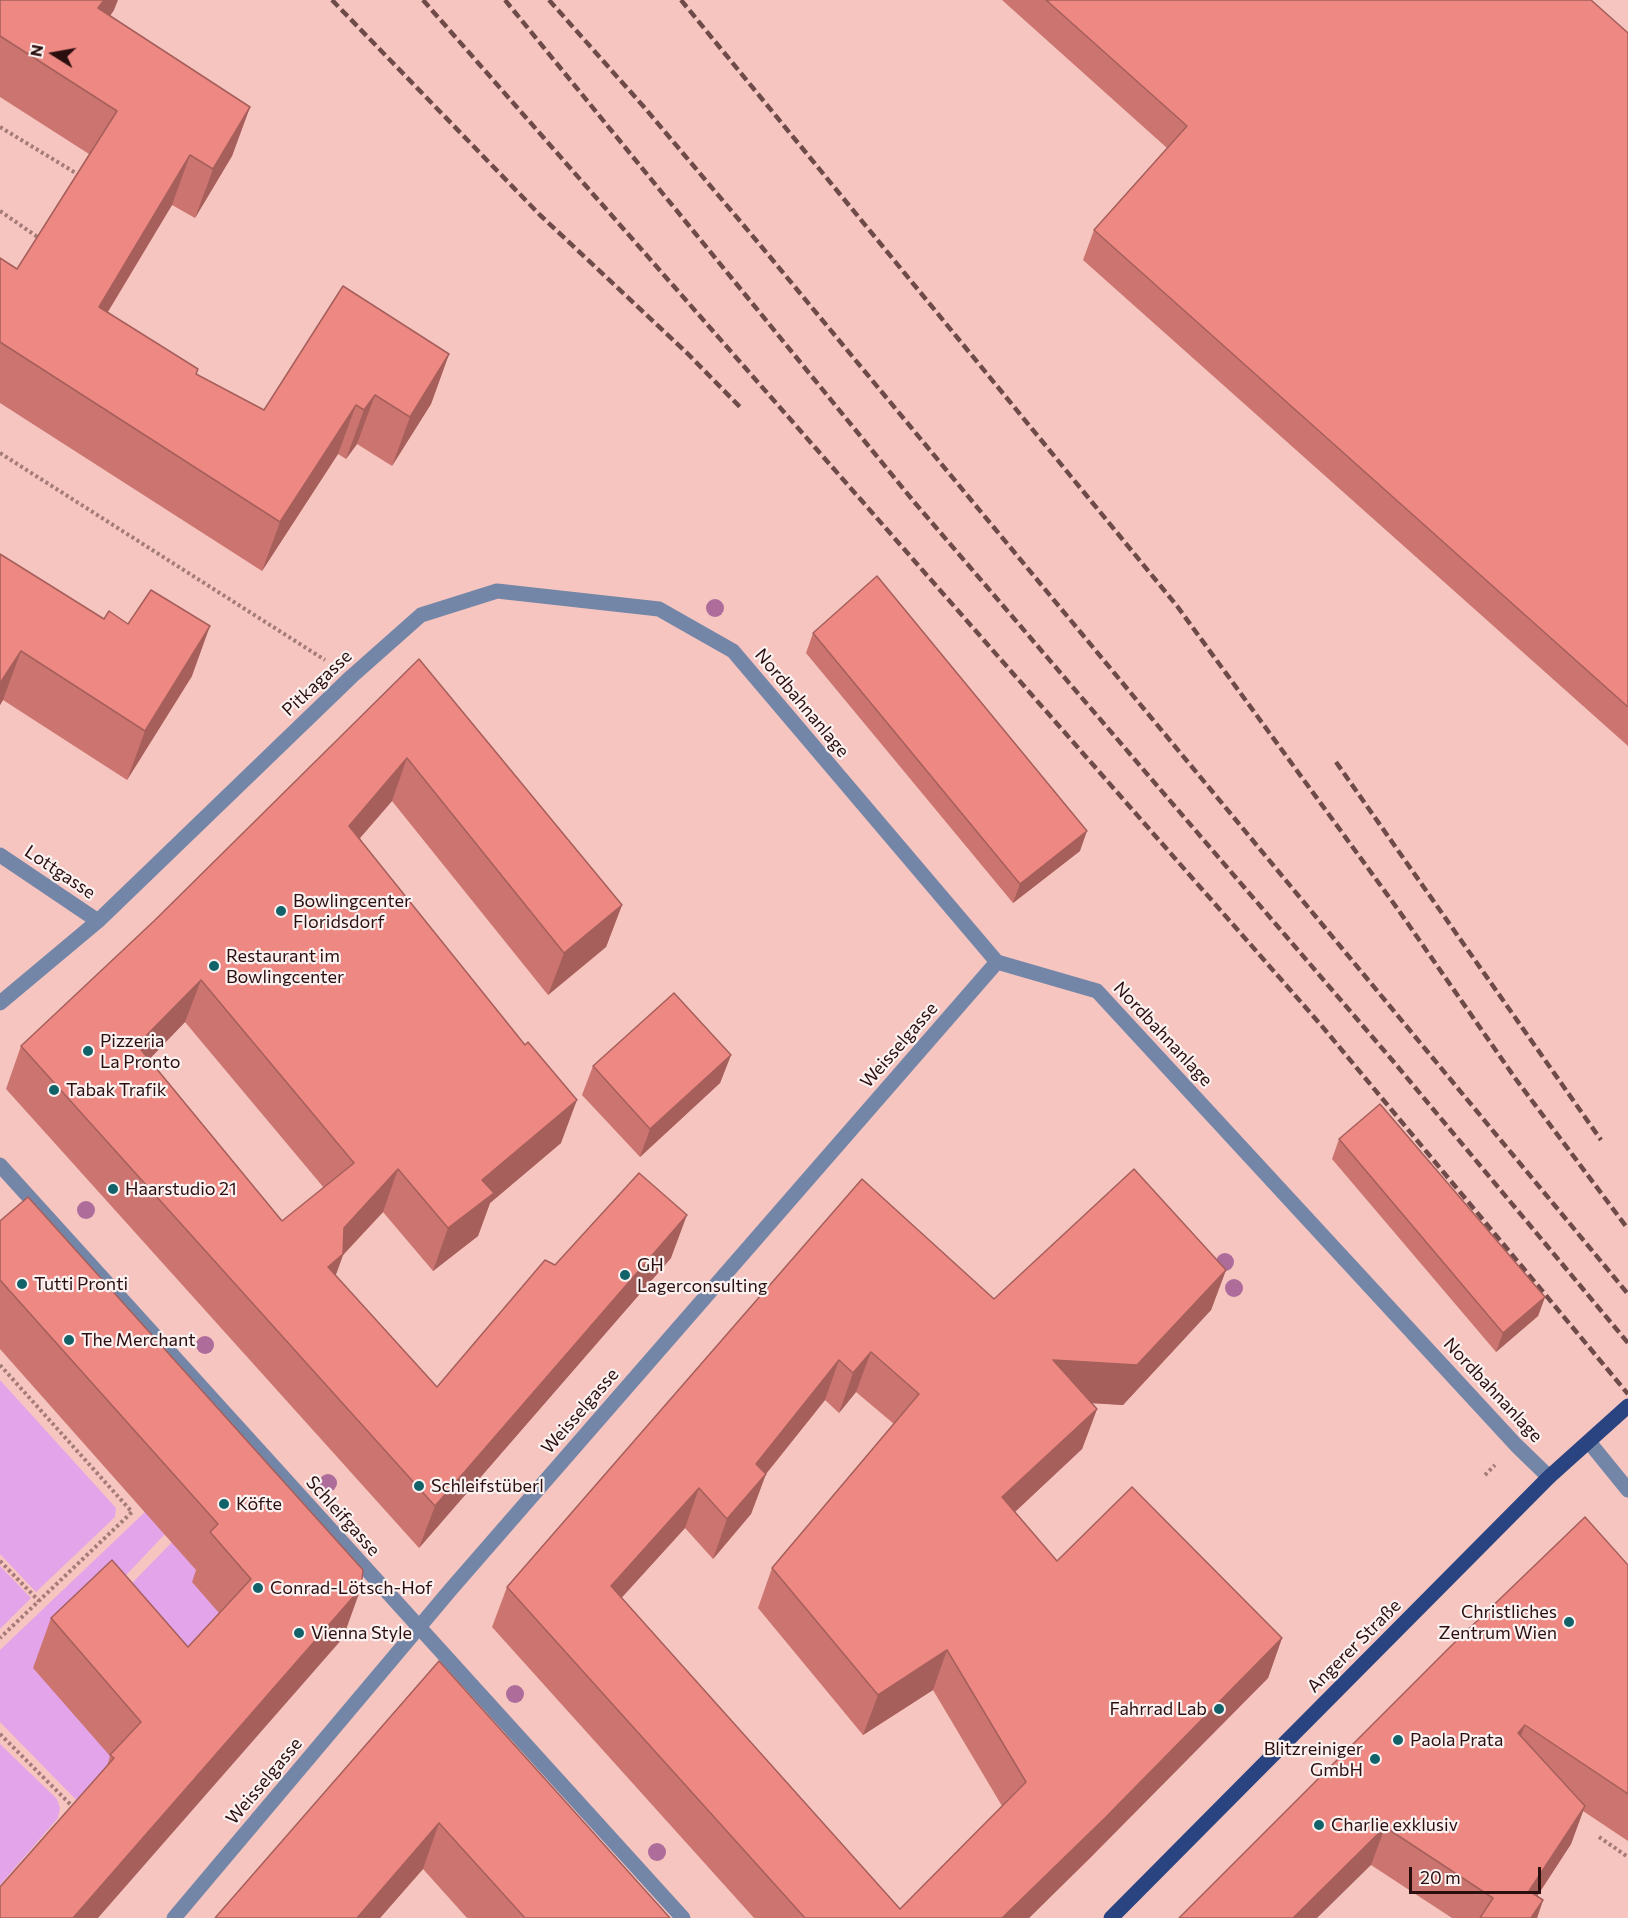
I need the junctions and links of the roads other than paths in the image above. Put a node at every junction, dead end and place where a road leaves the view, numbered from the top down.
1 (733, 651) joint
2 (0, 855) edge
3 (98, 921) junction
4 (997, 962) junction
5 (0, 1003) edge
6 (0, 1165) edge
7 (1628, 1406) edge
8 (1589, 1442) junction
9 (1549, 1477) junction
10 (1628, 1490) edge
11 (419, 1629) junction
12 (174, 1918) edge
13 (683, 1918) edge
14 (1111, 1918) edge

1 - 3 street, Pitkagasse
1 - 4 street, Nordbahnanlage
2 - 3 street, Lottgasse
3 - 5 street, Pitkagasse
4 - 9 street, Nordbahnanlage
4 - 11 street, Weisselgasse
6 - 11 street, Schleifgasse
7 - 8 main road, Angerer Straße
8 - 9 main road, Angerer Straße
8 - 10 street
9 - 14 main road, Angerer Straße
11 - 12 street, Weisselgasse
11 - 13 street, Schleifgasse

